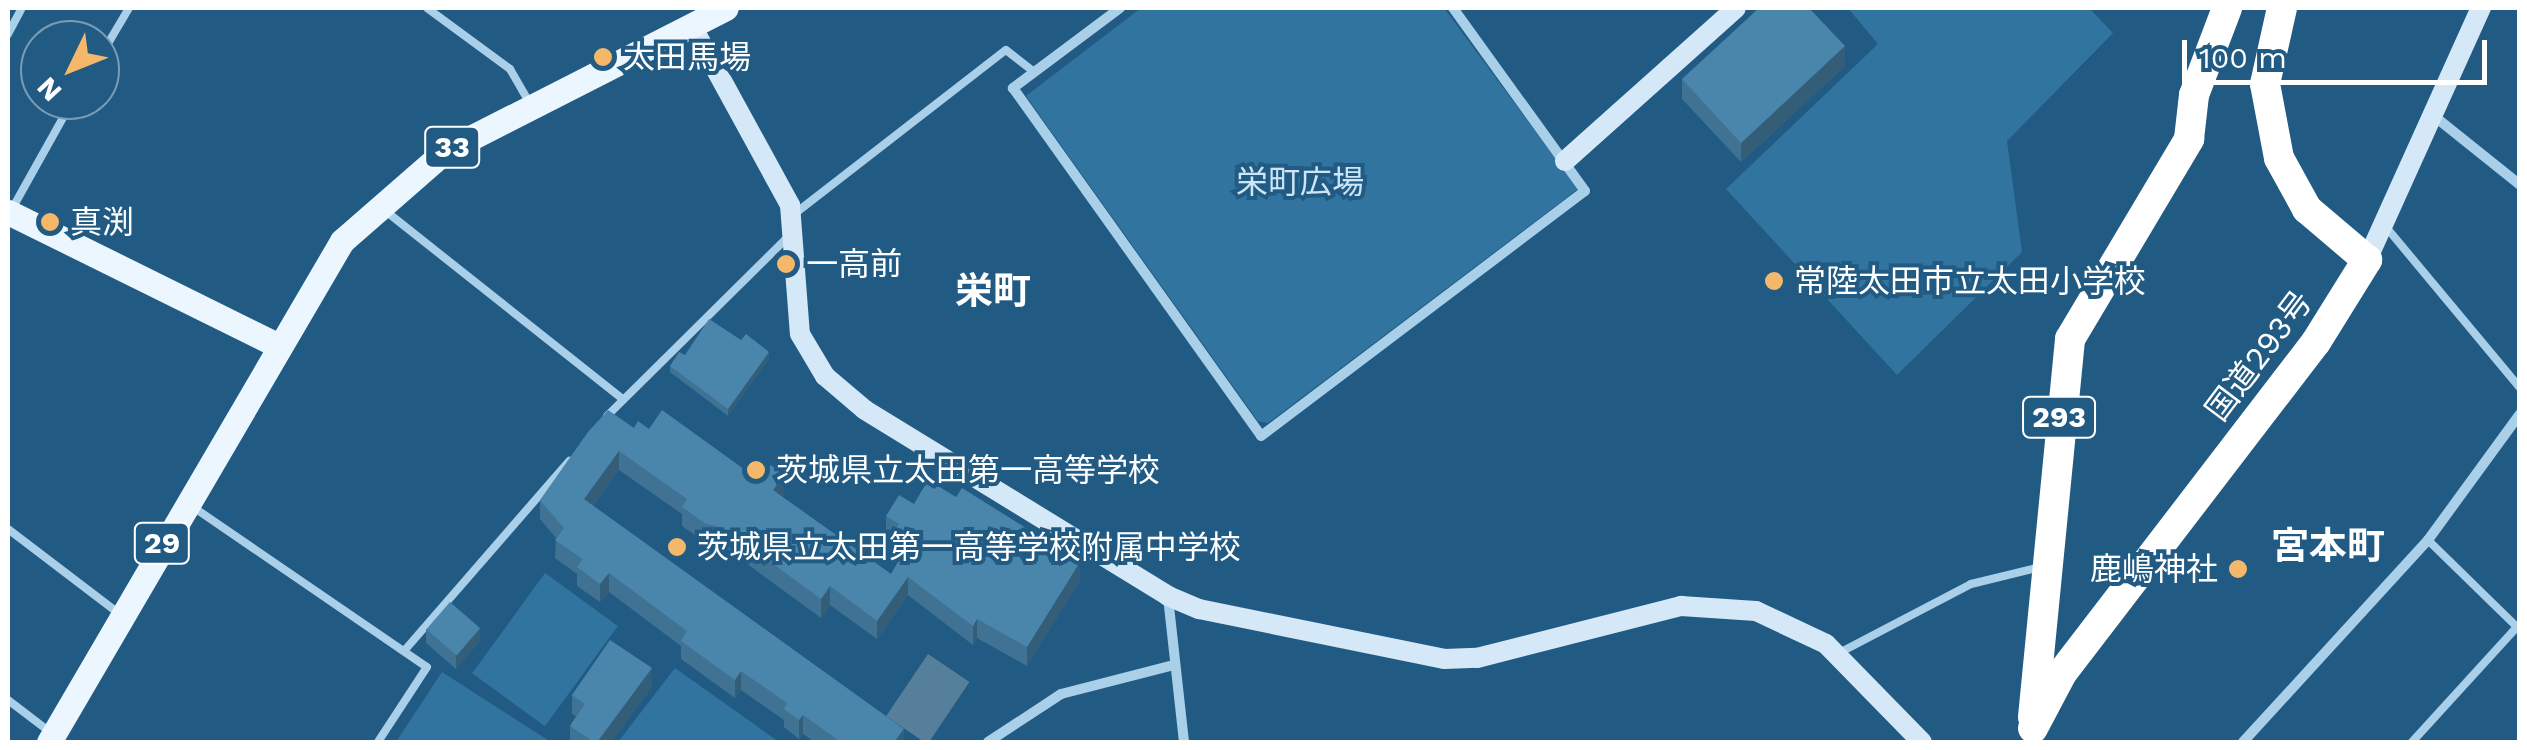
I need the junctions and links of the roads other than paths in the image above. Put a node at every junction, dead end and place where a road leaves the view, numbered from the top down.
1 (22, 8) edge
2 (427, 8) edge
3 (726, 8) edge
4 (1120, 8) edge
5 (1454, 8) edge
6 (1736, 8) edge
7 (2227, 8) edge
8 (2282, 8) edge
9 (2482, 8) edge
10 (692, 26) junction
11 (8, 34) edge
12 (1034, 72) junction
13 (533, 110) junction
14 (2434, 116) junction
15 (62, 120) edge
16 (1565, 161) junction
17 (2520, 185) edge
18 (377, 204) junction
19 (9, 212) edge
20 (794, 222) junction
21 (2386, 227) junction
22 (2367, 260) junction
23 (277, 346) junction
24 (2520, 388) edge
25 (622, 399) junction
26 (2520, 414) edge
27 (597, 428) edge
28 (584, 443) edge
29 (186, 502) junction
30 (8, 529) edge
31 (2428, 540) junction
32 (2046, 566) junction
33 (1168, 596) junction
34 (121, 615) junction
35 (404, 651) junction
36 (1837, 654) junction
37 (1174, 665) junction
38 (2049, 668) junction
39 (8, 700) edge
40 (2033, 736) edge
41 (51, 738) edge
42 (378, 742) edge
43 (988, 742) edge
44 (1184, 742) edge
45 (1922, 742) edge
46 (2245, 742) edge
47 (2412, 742) edge

1 - 11 lane
2 - 13 lane
3 - 10 main road, 33
4 - 12 street
5 - 16 street
6 - 16 street
7 - 32 highway, 293
8 - 22 highway
9 - 14 street
10 - 13 main road, 33
10 - 20 street
12 - 16 street
12 - 20 lane
13 - 18 main road, 33
14 - 17 street
14 - 21 street
15 - 19 lane
18 - 23 main road, 33
18 - 25 lane
19 - 23 main road
20 - 25 lane
20 - 33 street
21 - 22 street
21 - 24 lane
22 - 38 highway, 国道293号
23 - 29 main road, 29
25 - 27 lane
26 - 31 street
28 - 35 lane
29 - 34 main road, 29
29 - 35 lane
30 - 34 lane
31 - 46 street
31 - 47 lane
32 - 36 lane
32 - 38 highway, 293
33 - 36 street
33 - 37 street
34 - 41 main road, 29
35 - 42 lane
36 - 45 street
37 - 43 street
37 - 44 street
38 - 40 highway, 293
39 - 41 lane

